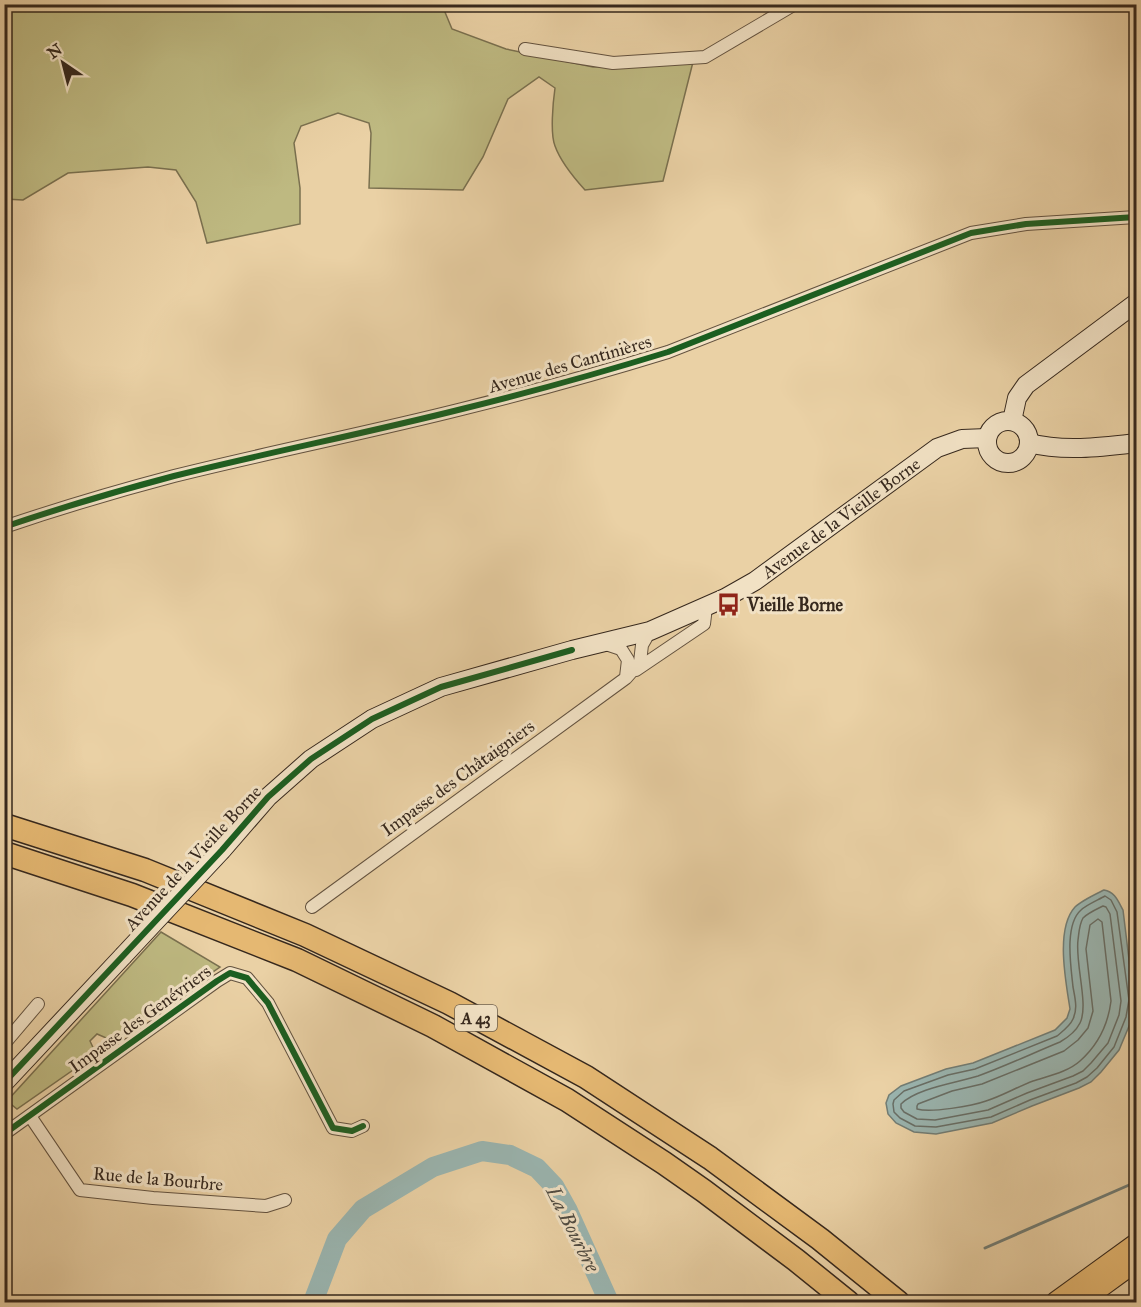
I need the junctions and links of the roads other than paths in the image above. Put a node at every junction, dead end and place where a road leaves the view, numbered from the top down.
1 (795, 4) edge
2 (525, 49) dead end
3 (1137, 217) edge
4 (1137, 303) edge
5 (1012, 421) junction
6 (987, 438) junction
7 (1029, 443) junction
8 (1137, 443) edge
9 (4, 527) edge
10 (706, 606) junction
11 (650, 631) junction
12 (602, 643) junction
13 (626, 678) junction
14 (4, 825) edge
15 (4, 853) edge
16 (312, 907) dead end
17 (38, 1004) dead end
18 (4, 1044) edge
19 (4, 1083) edge
20 (30, 1116) junction
21 (363, 1126) dead end
22 (4, 1134) edge
23 (285, 1200) dead end
24 (1137, 1244) edge
25 (1137, 1261) edge
26 (848, 1302) edge
27 (898, 1302) edge
28 (1056, 1302) edge
29 (1080, 1302) edge

1 - 2 street
3 - 9 street, Avenue des Cantinières
4 - 5 main road
5 - 6 main road
5 - 7 main road
6 - 7 main road
6 - 10 main road, Avenue de la Vieille Borne
7 - 8 main road
10 - 11 main road, Avenue de la Vieille Borne
10 - 13 street
11 - 12 main road, Avenue de la Vieille Borne
11 - 13 street, Impasse des Châtaigniers
12 - 13 street
12 - 19 main road, Avenue de la Vieille Borne, bridge
13 - 16 street, Impasse des Châtaigniers
14 - 27 highway, A 43
15 - 26 highway, A 43
17 - 18 street
20 - 21 street, Impasse des Genévriers
20 - 22 street, Impasse des Genévriers
20 - 23 street, Rue de la Bourbre
24 - 28 main road
25 - 29 main road

